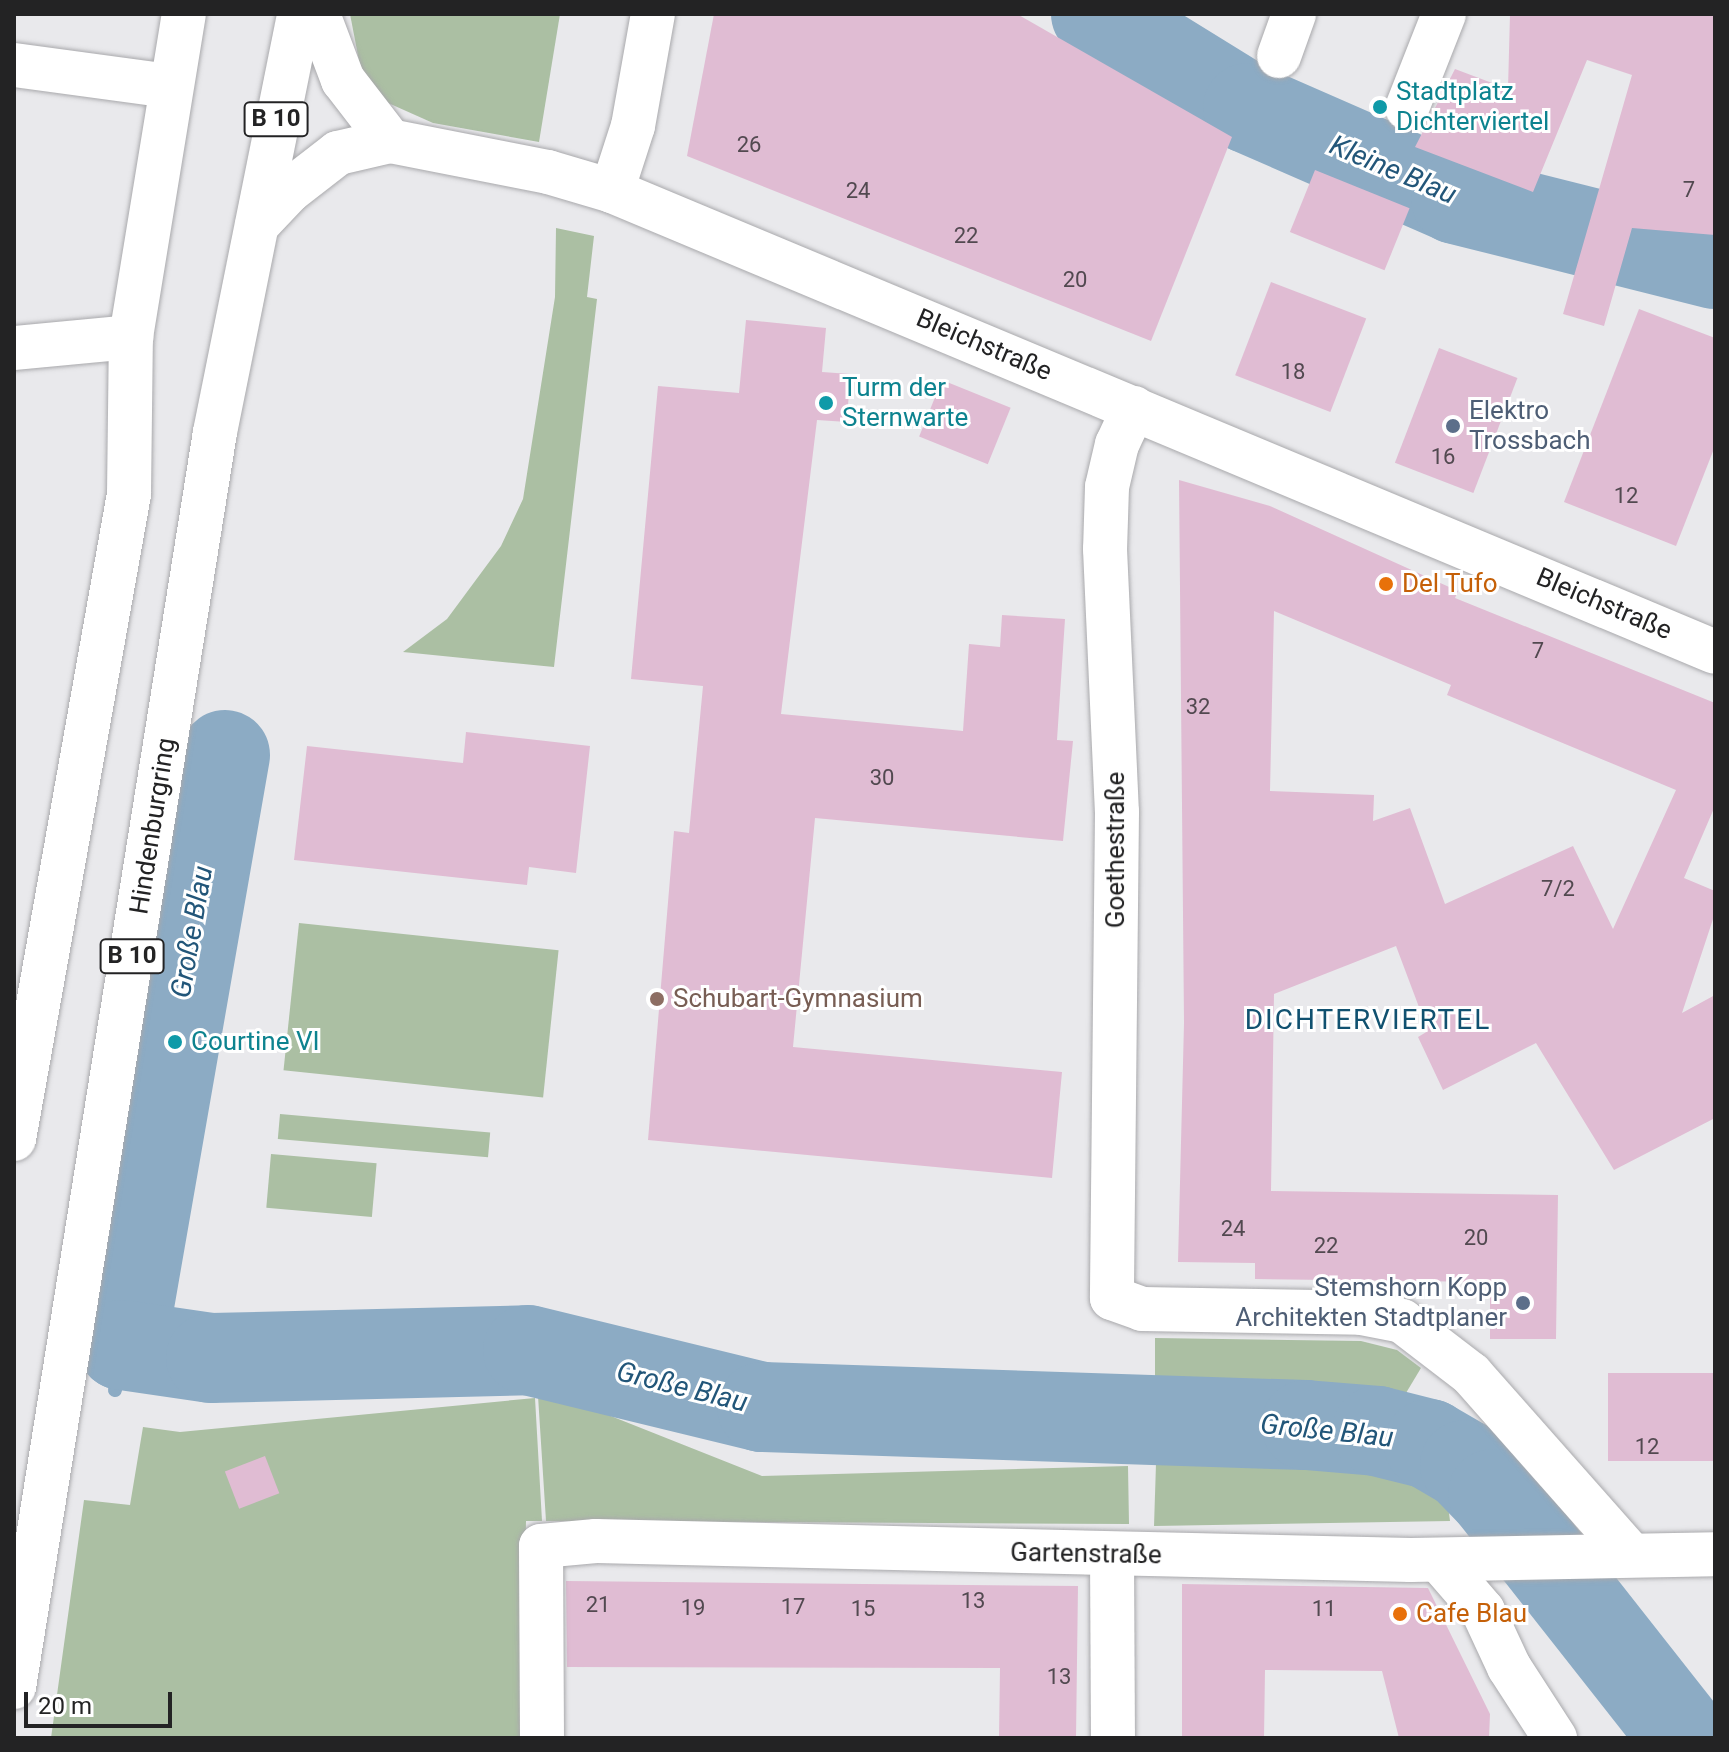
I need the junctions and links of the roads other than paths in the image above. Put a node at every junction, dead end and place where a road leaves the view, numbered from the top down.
1 (181, 14) edge
2 (299, 14) edge
3 (318, 14) edge
4 (653, 14) edge
5 (1294, 14) edge
6 (1444, 14) edge
7 (1279, 56) dead end
8 (14, 65) edge
9 (170, 86) junction
10 (1407, 108) dead end
11 (390, 141) junction
12 (612, 191) junction
13 (257, 225) junction
14 (131, 337) junction
15 (14, 348) edge
16 (1134, 408) junction
17 (1715, 652) edge
18 (14, 1139) edge
19 (1112, 1554) junction
20 (1715, 1554) edge
21 (1616, 1555) junction
22 (1454, 1560) junction
23 (14, 1687) edge
24 (542, 1738) edge
25 (1113, 1738) edge
26 (1555, 1738) edge

1 - 9 main road
2 - 13 main road, Hindenburgring / B 10
3 - 11 main road
4 - 12 main road
5 - 7 main road
6 - 10 main road
8 - 9 main road
9 - 14 main road
11 - 12 main road, Bleichstraße
11 - 13 main road, Bleichstraße
12 - 16 main road, Bleichstraße
13 - 23 main road, Hindenburgring / B 10
14 - 15 main road
14 - 18 main road
16 - 17 main road, Bleichstraße
16 - 21 main road, Goethestraße
19 - 22 main road, Gartenstraße
19 - 24 main road, Gartenstraße
19 - 25 main road
20 - 21 main road, Gartenstraße
21 - 22 main road, Gartenstraße
22 - 26 main road

